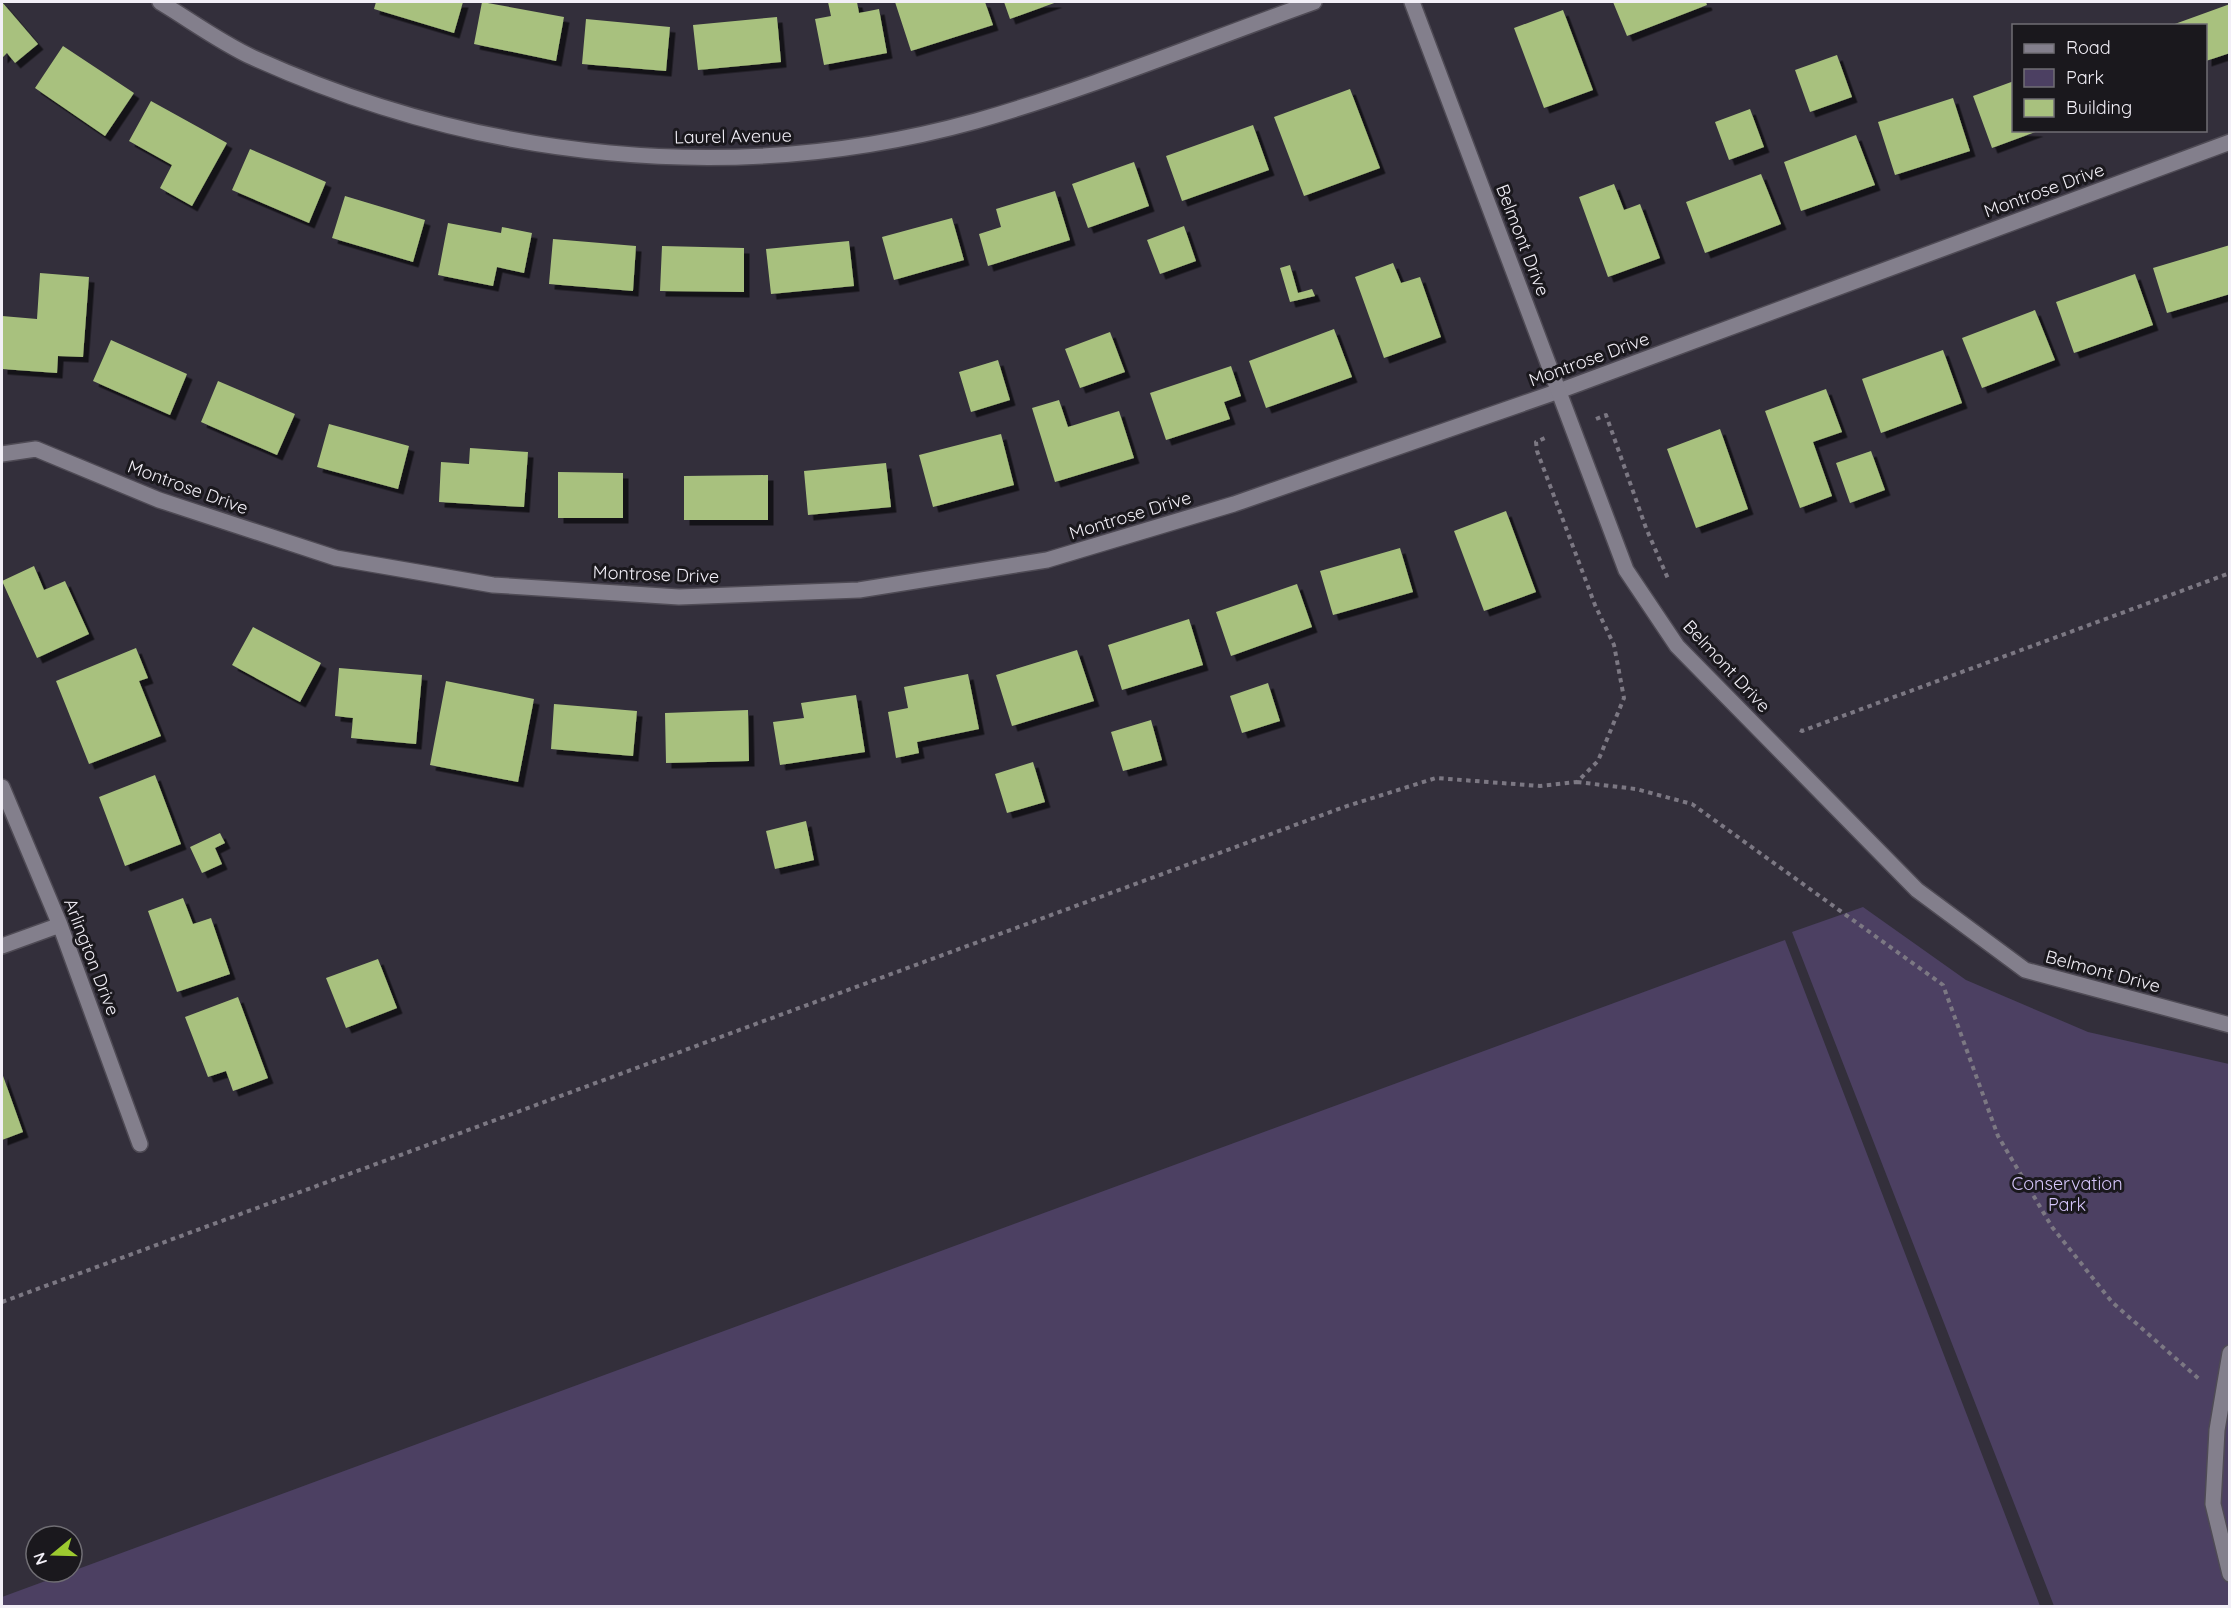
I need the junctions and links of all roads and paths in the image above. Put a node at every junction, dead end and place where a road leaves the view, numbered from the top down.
1 (160, 2) edge
2 (1314, 2) edge
3 (1412, 2) edge
4 (2229, 142) edge
5 (1559, 391) junction
6 (2, 454) edge
7 (2229, 573) edge
8 (1595, 605) dead end
9 (1802, 731) dead end
10 (1577, 782) junction
11 (2, 787) edge
12 (60, 925) junction
13 (2, 946) edge
14 (2229, 1025) edge
15 (140, 1143) dead end
16 (2, 1302) edge
17 (2229, 1353) edge
18 (2223, 1394) junction
19 (2229, 1574) edge

1 - 2 street, Laurel Avenue
3 - 5 street, Belmont Drive
4 - 5 street, Montrose Drive
5 - 6 street, Montrose Drive
5 - 14 street, Belmont Drive
7 - 9 path
8 - 10 path
10 - 16 path
10 - 18 path
11 - 12 street, Arlington Drive
12 - 13 street
12 - 15 street, Arlington Drive
17 - 18 street
18 - 19 street

